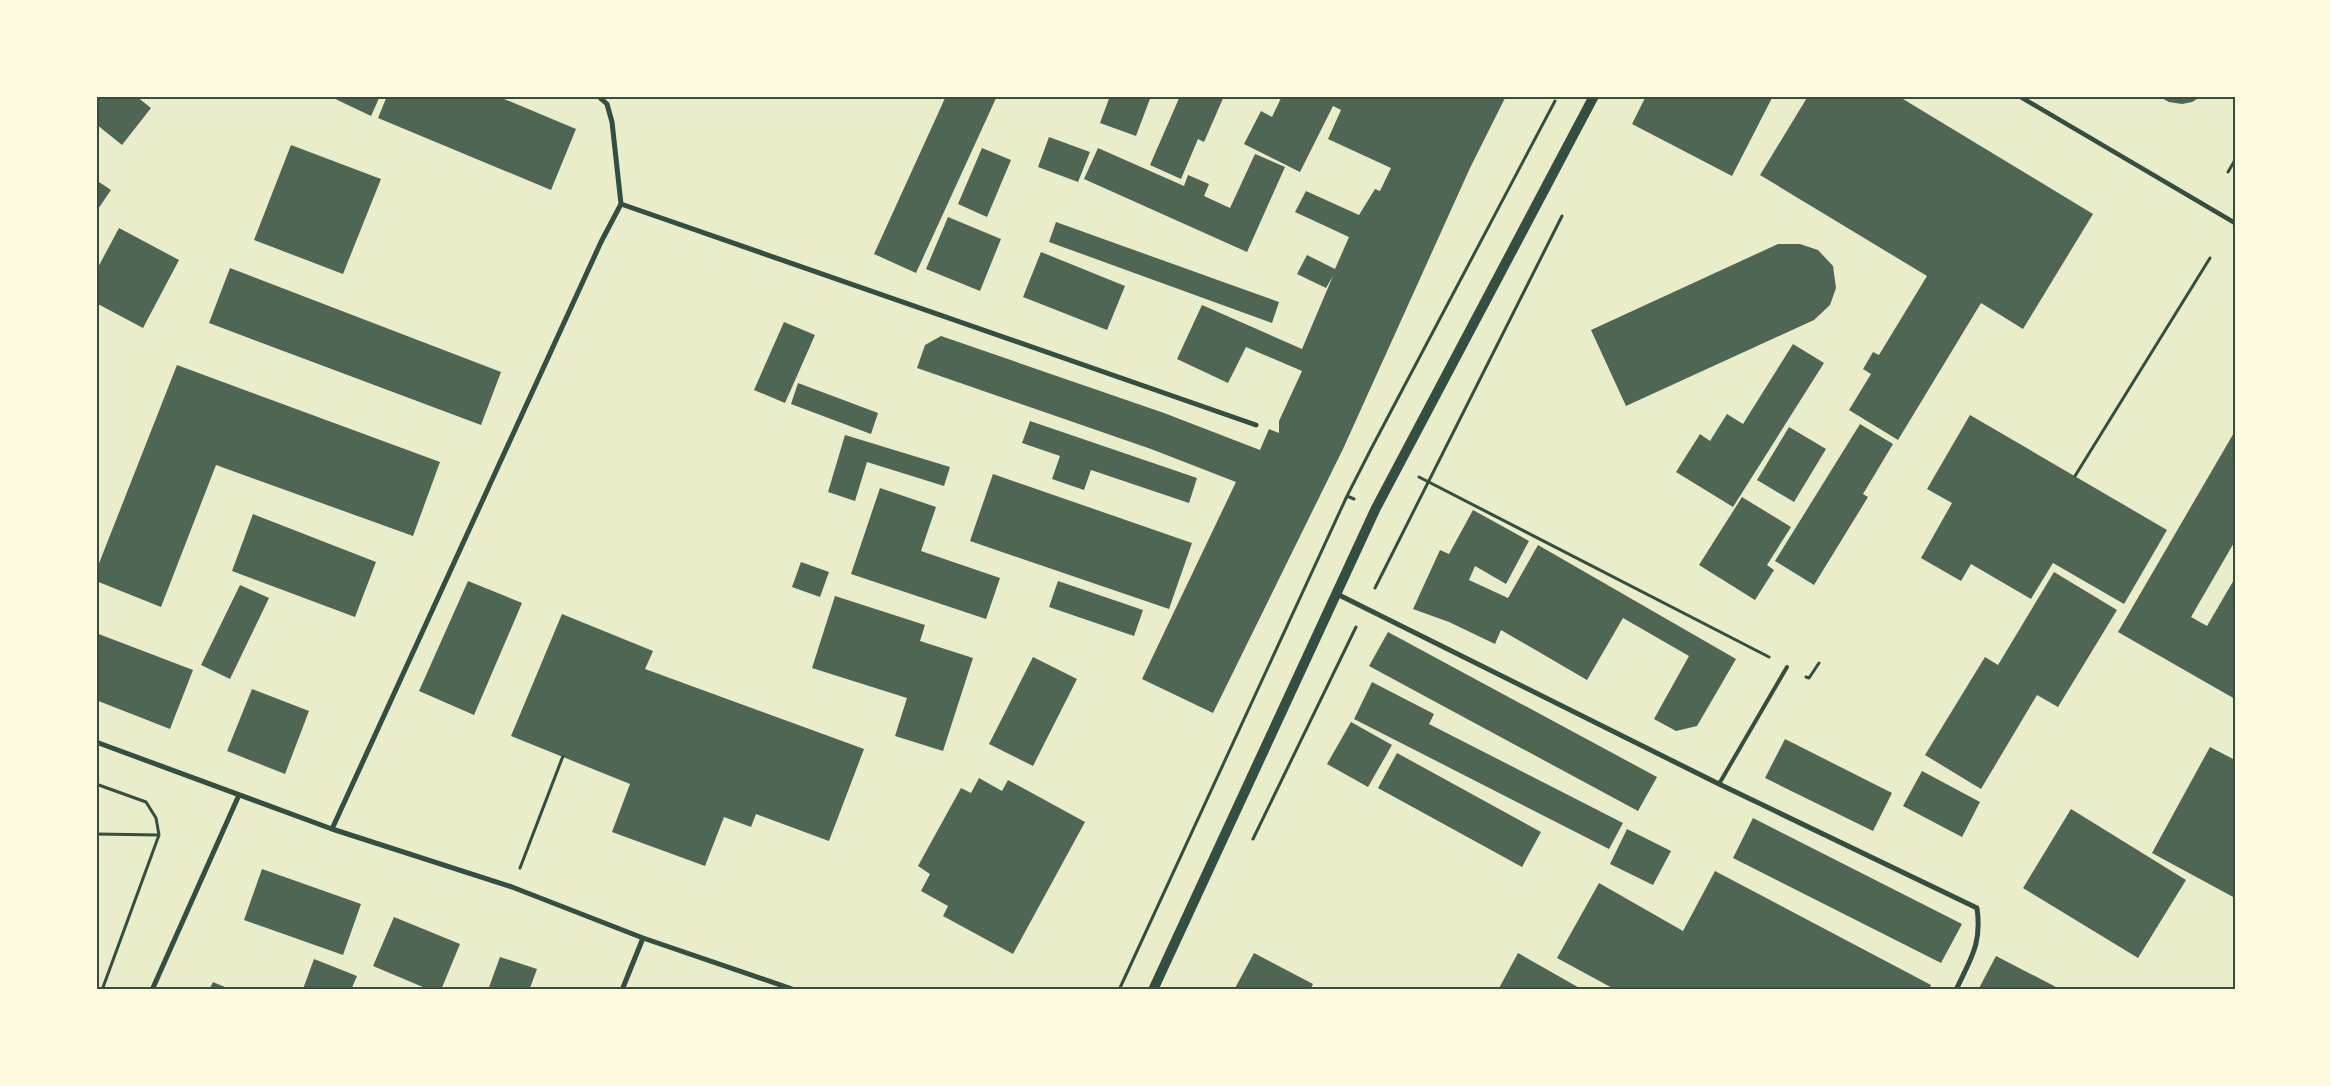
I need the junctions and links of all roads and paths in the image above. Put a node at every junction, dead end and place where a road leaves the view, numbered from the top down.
1 (598, 96) edge
2 (1594, 96) edge
3 (2019, 96) edge
4 (1554, 102) dead end
5 (2235, 160) edge
6 (2228, 172) dead end
7 (621, 204) junction
8 (1564, 210) dead end
9 (2235, 223) edge
10 (2210, 258) dead end
11 (1256, 425) dead end
12 (1371, 449) dead end
13 (1399, 466) junction
14 (2075, 476) dead end
15 (1428, 481) junction
16 (1347, 496) dead end
17 (1337, 594) junction
18 (1365, 608) junction
19 (1787, 666) joint
20 (96, 742) edge
21 (563, 756) dead end
22 (96, 784) edge
23 (1719, 784) junction
24 (239, 794) junction
25 (332, 829) junction
26 (96, 834) edge
27 (159, 835) junction
28 (1249, 847) dead end
29 (512, 887) junction
30 (643, 938) junction
31 (102, 990) edge
32 (152, 990) edge
33 (622, 990) edge
34 (795, 990) edge
35 (1119, 990) edge
36 (1153, 990) edge
37 (1956, 990) edge

1 - 7 street
2 - 13 main road
3 - 9 street
4 - 12 path
5 - 6 path
7 - 11 street
7 - 25 street
8 - 15 path
10 - 14 path
13 - 15 path
13 - 17 main road
15 - 18 path
15 - 19 path
16 - 35 path
17 - 18 street
17 - 36 main road
18 - 23 street
18 - 28 path
19 - 23 lane
20 - 24 street
21 - 29 path
22 - 27 path
23 - 37 street
24 - 25 street
24 - 32 street
25 - 29 street
26 - 27 path
27 - 31 path
29 - 30 street
30 - 33 street
30 - 34 street

